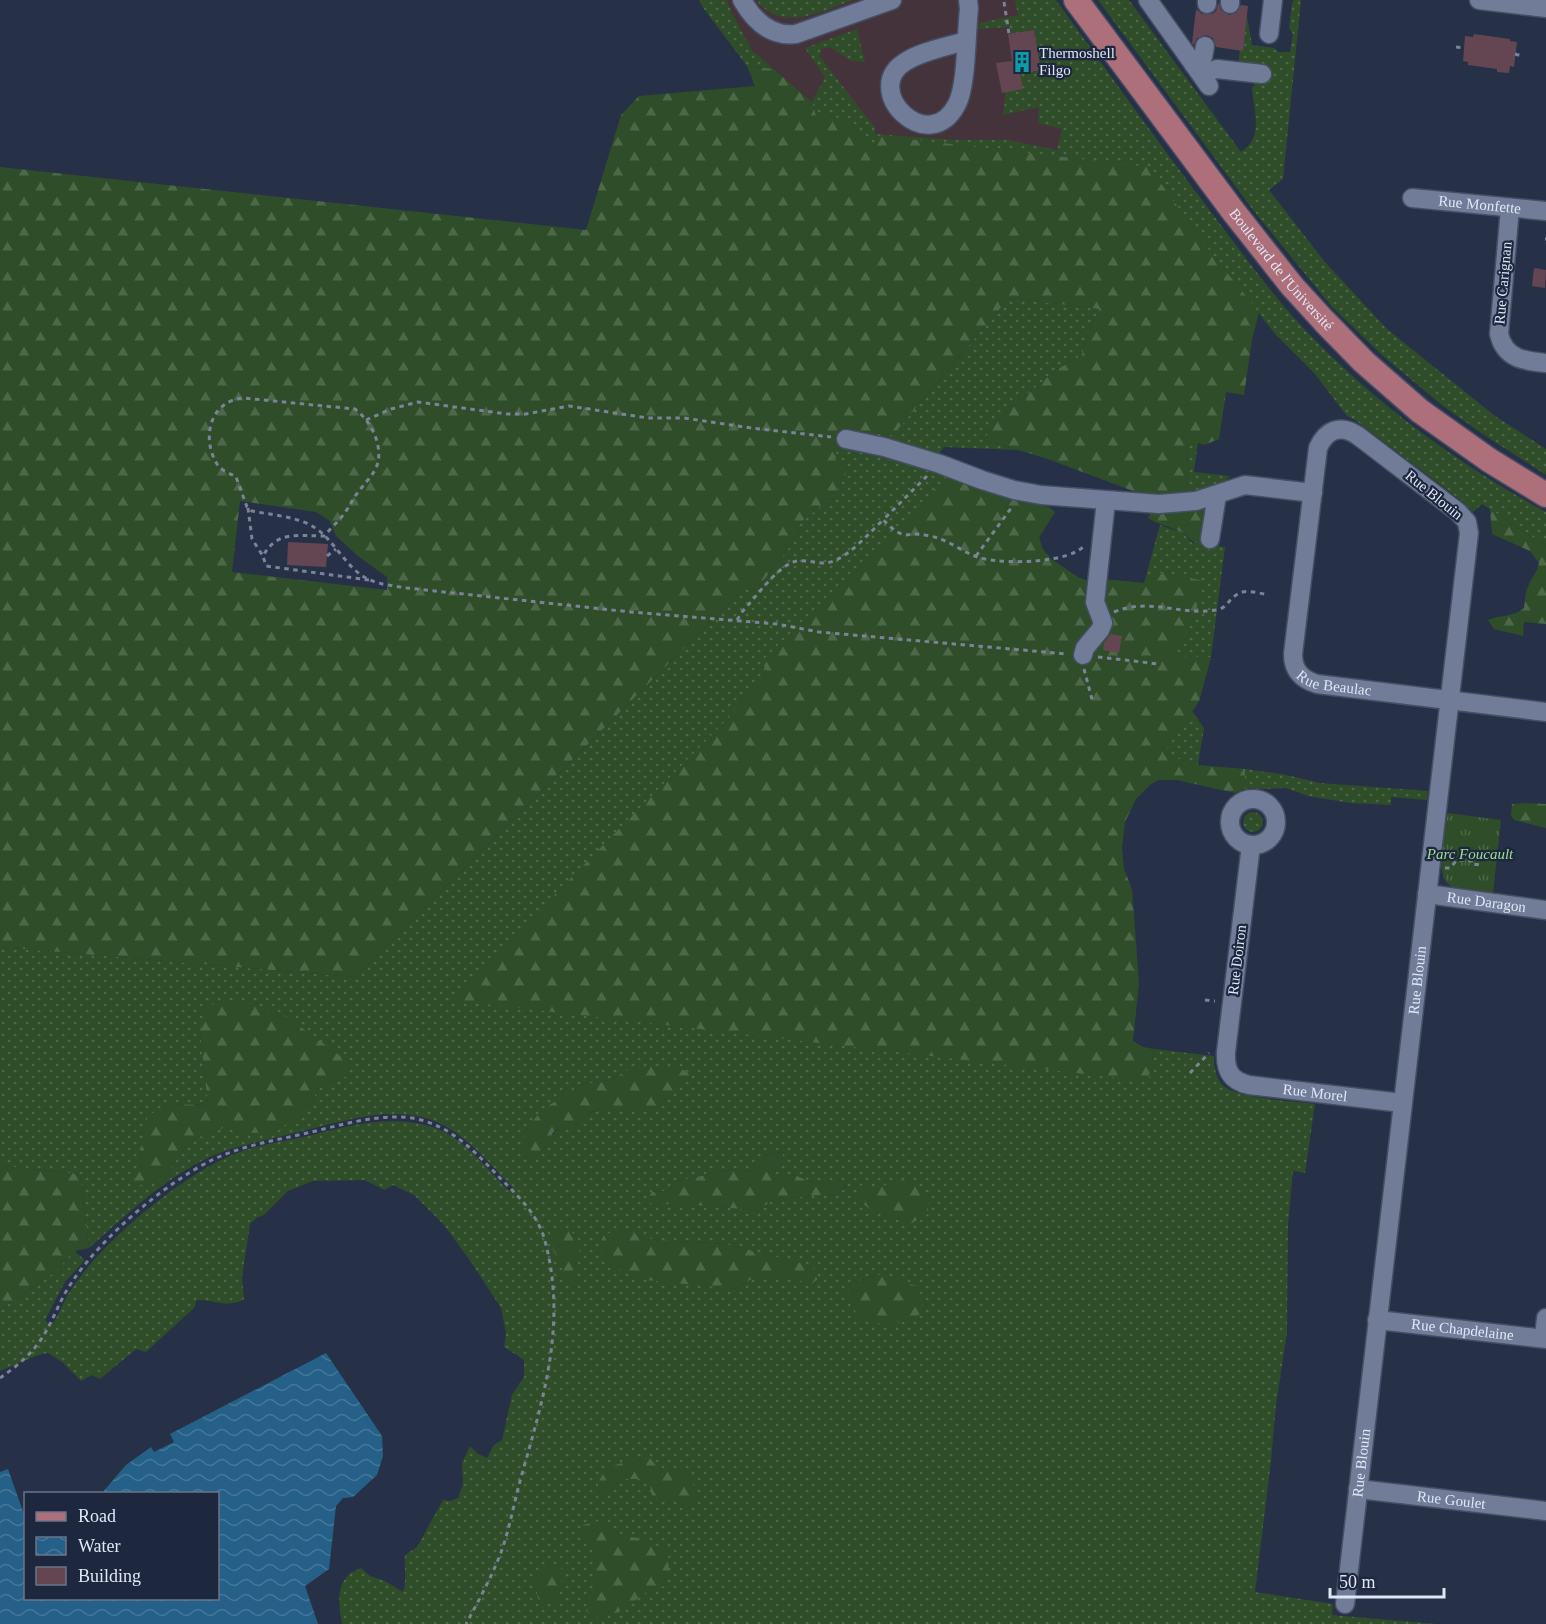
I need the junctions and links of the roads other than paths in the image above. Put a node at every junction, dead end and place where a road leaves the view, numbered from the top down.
1 (742, 0) edge
2 (892, 0) edge
3 (968, 0) edge
4 (1076, 0) edge
5 (1148, 0) edge
6 (1273, 0) edge
7 (1479, 0) edge
8 (1546, 8) edge
9 (1269, 34) dead end
10 (965, 41) junction
11 (1205, 46) dead end
12 (1263, 74) dead end
13 (1202, 75) junction
14 (1412, 198) dead end
15 (1510, 208) junction
16 (1546, 212) edge
17 (1546, 363) edge
18 (1331, 431) joint
19 (846, 439) road end
20 (1543, 492) edge
21 (1313, 493) junction
22 (1217, 495) junction
23 (1106, 501) junction
24 (1210, 539) dead end
25 (1083, 655) road end
26 (1450, 700) junction
27 (1546, 712) edge
28 (1251, 845) dead end
29 (1427, 894) junction
30 (1546, 910) edge
31 (1229, 1074) joint
32 (1402, 1103) junction
33 (1546, 1318) edge
34 (1377, 1320) junction
35 (1545, 1339) edge
36 (1358, 1489) junction
37 (1546, 1511) edge
38 (1345, 1604) dead end

1 - 2 street
3 - 10 street
4 - 20 main road, Boulevard de l'Université
5 - 13 street
6 - 9 street
7 - 8 street
10 - 10 street
11 - 13 street
12 - 13 street
14 - 15 street, Rue Monfette
15 - 16 street, Rue Monfette
15 - 17 street, Rue Carignan
18 - 21 street, Rue Beaulac
18 - 26 street, Rue Blouin
19 - 23 street
21 - 22 street
21 - 26 street, Rue Beaulac
22 - 23 street
22 - 24 street
23 - 25 street
26 - 27 street, Rue Beaulac
26 - 29 street, Rue Blouin
28 - 31 street, Rue Doiron
29 - 30 street, Rue Daragon
29 - 32 street, Rue Blouin
31 - 32 street, Rue Morel
32 - 34 street, Rue Blouin
33 - 35 street
34 - 35 street, Rue Chapdelaine
34 - 36 street, Rue Blouin
36 - 37 street, Rue Goulet
36 - 38 street, Rue Blouin

